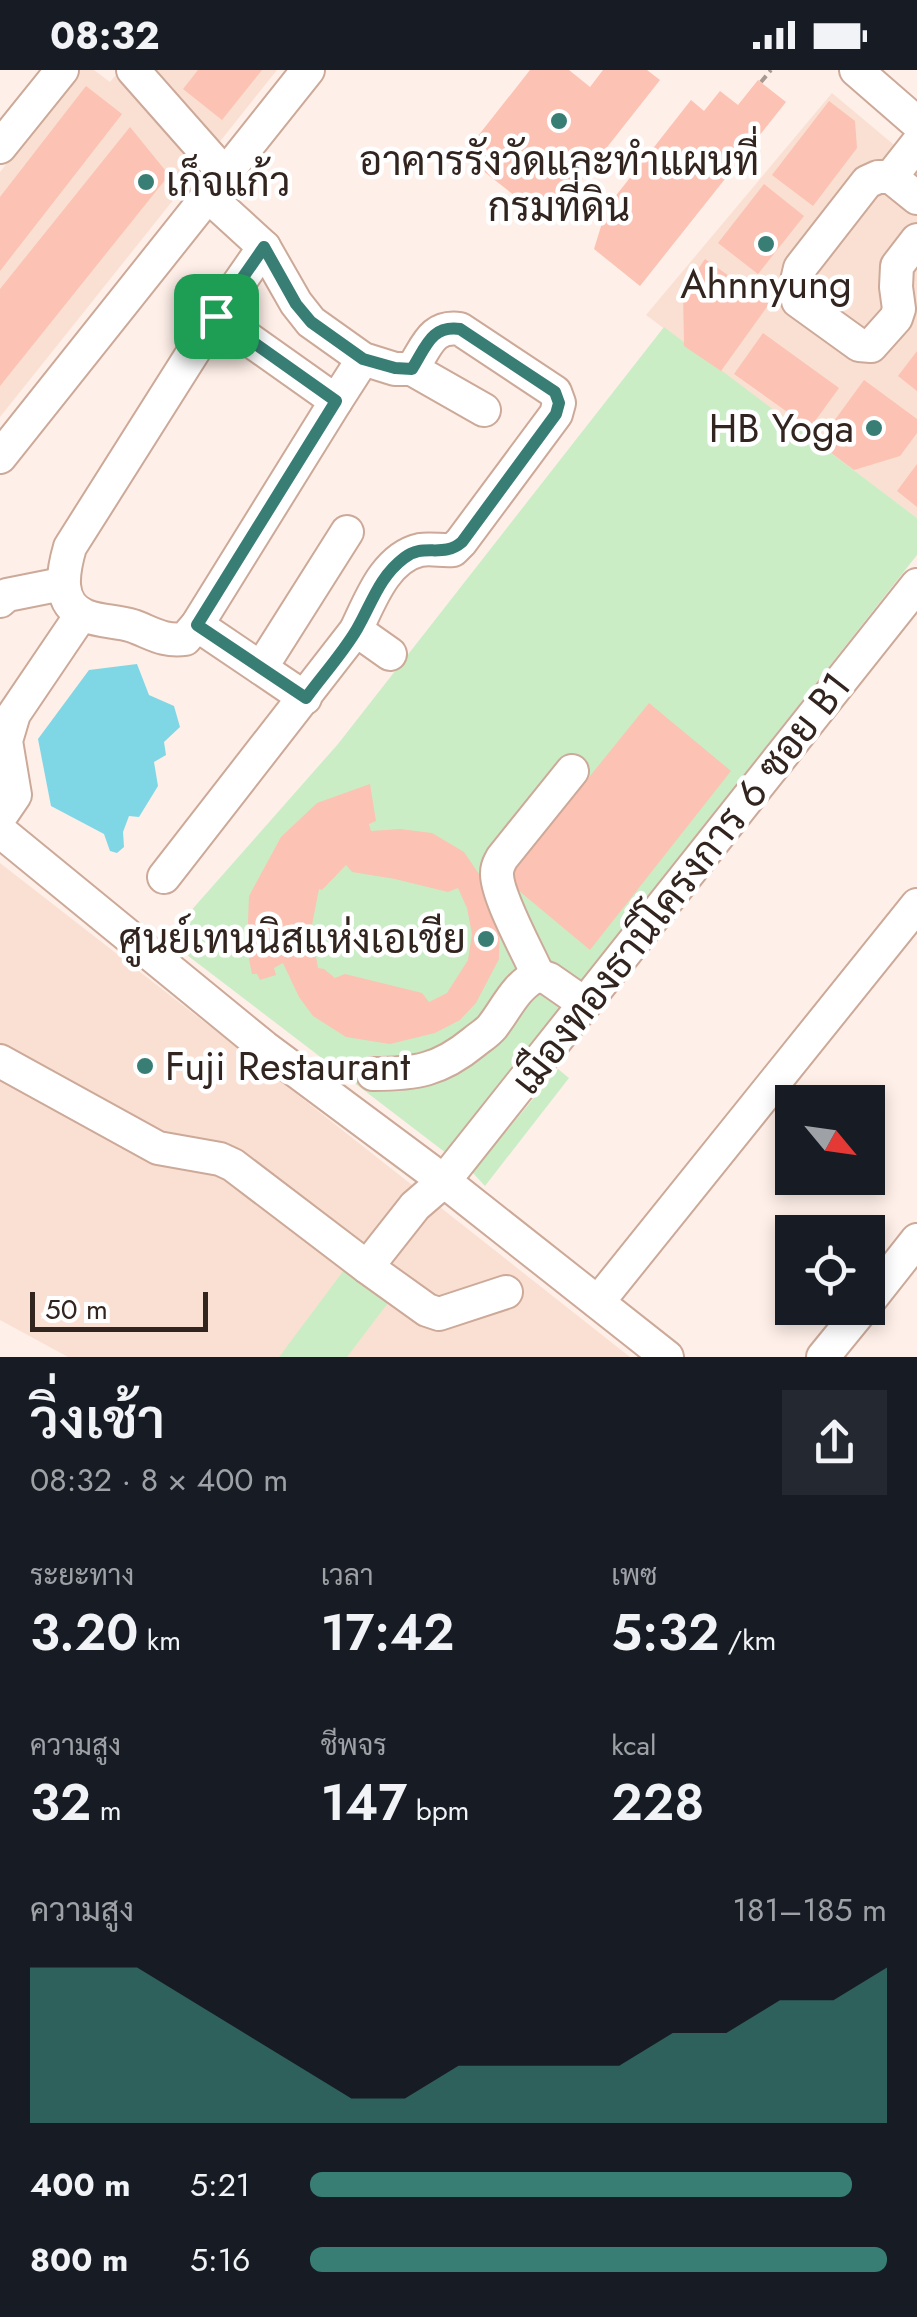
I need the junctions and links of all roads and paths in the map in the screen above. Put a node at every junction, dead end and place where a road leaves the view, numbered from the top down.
1 (62, 70) edge
2 (133, 70) edge
3 (308, 70) edge
4 (771, 70) edge
5 (859, 71) edge
6 (761, 82) dead end
7 (917, 122) edge
8 (917, 144) edge
9 (0, 147) edge
10 (891, 177) junction
11 (215, 184) junction
12 (917, 198) edge
13 (917, 240) edge
14 (264, 247) junction
15 (216, 316) junction
16 (363, 359) junction
17 (412, 369) junction
18 (336, 401) junction
19 (484, 410) dead end
20 (0, 457) edge
21 (347, 532) dead end
22 (62, 584) junction
23 (917, 586) edge
24 (0, 601) edge
25 (81, 615) junction
26 (197, 625) junction
27 (356, 630) junction
28 (390, 654) dead end
29 (261, 668) junction
30 (306, 698) junction
31 (3, 736) edge
32 (572, 770) dead end
33 (0, 818) edge
34 (0, 830) edge
35 (164, 877) dead end
36 (917, 906) edge
37 (538, 975) junction
38 (585, 1004) junction
39 (0, 1061) edge
40 (373, 1074) dead end
41 (444, 1181) junction
42 (917, 1240) edge
43 (367, 1267) junction
44 (885, 1280) edge
45 (506, 1292) dead end
46 (598, 1302) junction
47 (849, 1325) edge
48 (667, 1357) edge
49 (824, 1357) edge

1 - 9 street
2 - 11 street
3 - 11 street
4 - 6 path
5 - 7 street
8 - 10 street
10 - 12 street
10 - 13 street
11 - 14 street
11 - 20 street
14 - 15 street
14 - 16 street
15 - 18 street
15 - 22 street
16 - 17 street
16 - 18 street
17 - 19 street
17 - 27 street
18 - 26 street
21 - 29 street
22 - 24 street
22 - 25 street
23 - 38 street, เมืองทองธานีโครงการ 6 ซอย B1
25 - 26 street
25 - 31 street
26 - 29 street
27 - 28 street
27 - 30 street
29 - 30 street
30 - 35 street
31 - 33 street
32 - 37 street
34 - 41 street
36 - 46 street
37 - 38 street
37 - 40 street
38 - 41 street, เมืองทองธานีโครงการ 6 ซอย B1
39 - 43 street
41 - 43 street, เมืองทองธานีโครงการ 6 ซอย B1
41 - 46 street
42 - 44 street
43 - 45 street
46 - 48 street
47 - 49 street

